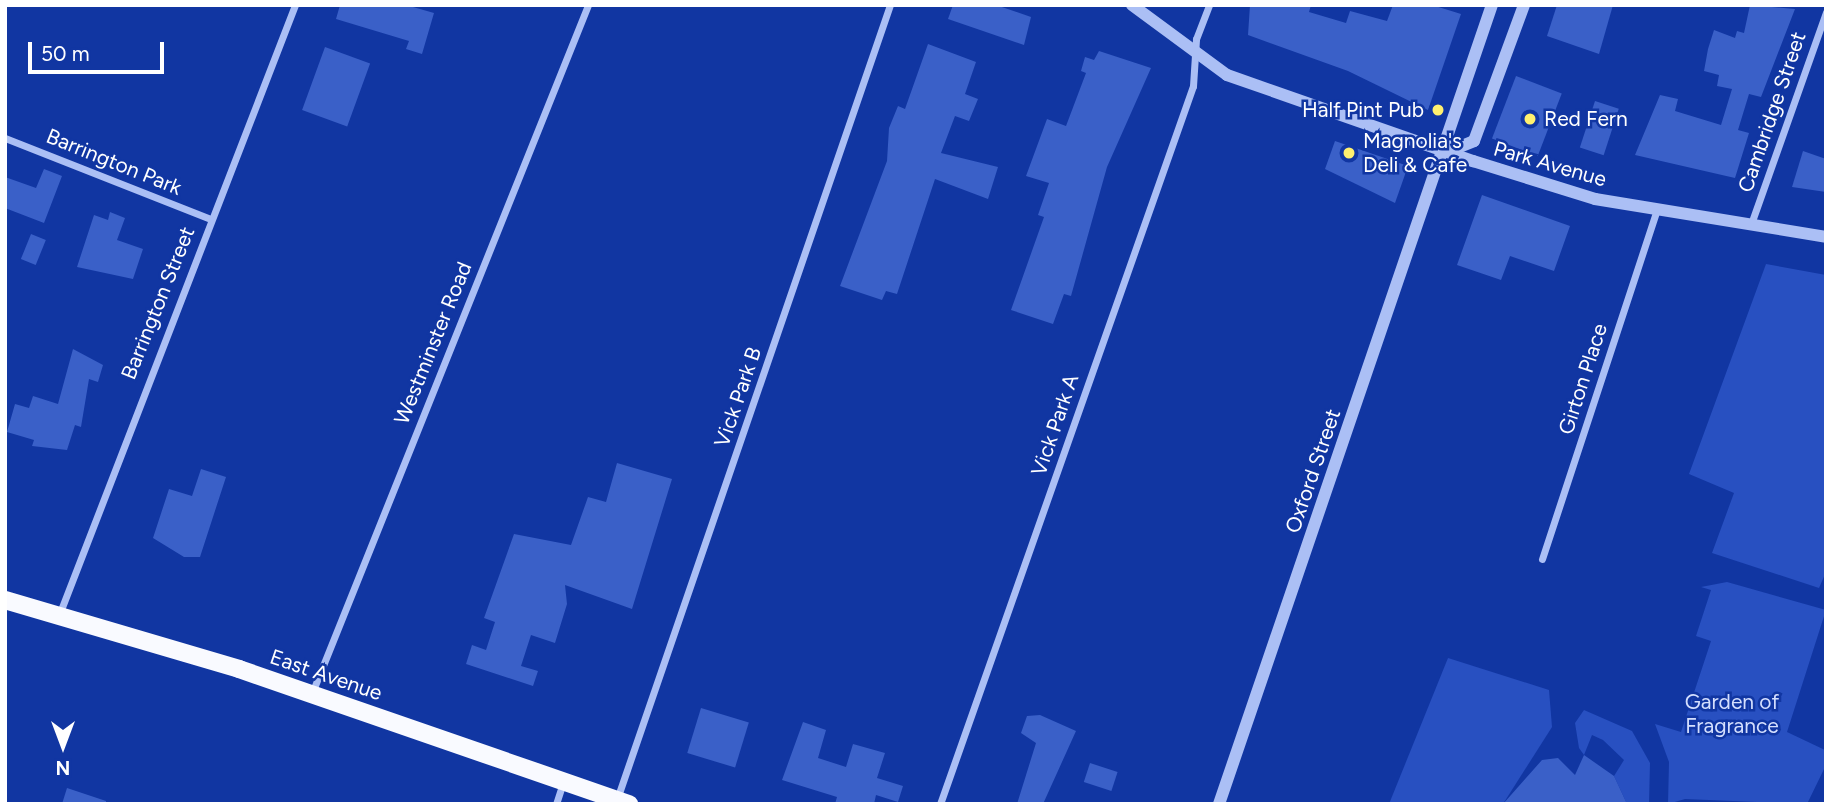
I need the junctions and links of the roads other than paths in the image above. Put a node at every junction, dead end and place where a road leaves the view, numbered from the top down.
1 (295, 5) edge
2 (588, 5) edge
3 (890, 5) edge
4 (1132, 5) edge
5 (1209, 5) edge
6 (1492, 5) edge
7 (1524, 5) edge
8 (1826, 12) edge
9 (1195, 56) junction
10 (5, 138) edge
11 (1447, 152) junction
12 (1657, 209) junction
13 (211, 219) junction
14 (1751, 224) junction
15 (1826, 237) edge
16 (1542, 559) dead end
17 (5, 600) edge
18 (59, 616) junction
19 (312, 694) junction
20 (563, 781) junction
21 (623, 802) edge
22 (555, 804) edge
23 (940, 804) edge
24 (1219, 804) edge

1 - 13 street, Barrington Street
2 - 19 street, Westminster Road
3 - 21 street, Vick Park B
4 - 9 street, Park Avenue
5 - 9 street, Vick Park A
6 - 11 street, Oxford Street
7 - 11 street
8 - 14 street, Cambridge Street
9 - 11 street, Park Avenue
9 - 23 street, Vick Park A
10 - 13 street, Barrington Park
11 - 12 street, Park Avenue
11 - 24 street, Oxford Street
12 - 14 street, Park Avenue
12 - 16 street, Girton Place
13 - 18 street, Barrington Street
14 - 15 street, Park Avenue
17 - 18 main road, East Avenue
18 - 19 main road, East Avenue
19 - 20 main road, East Avenue
20 - 21 main road, East Avenue
20 - 22 street

